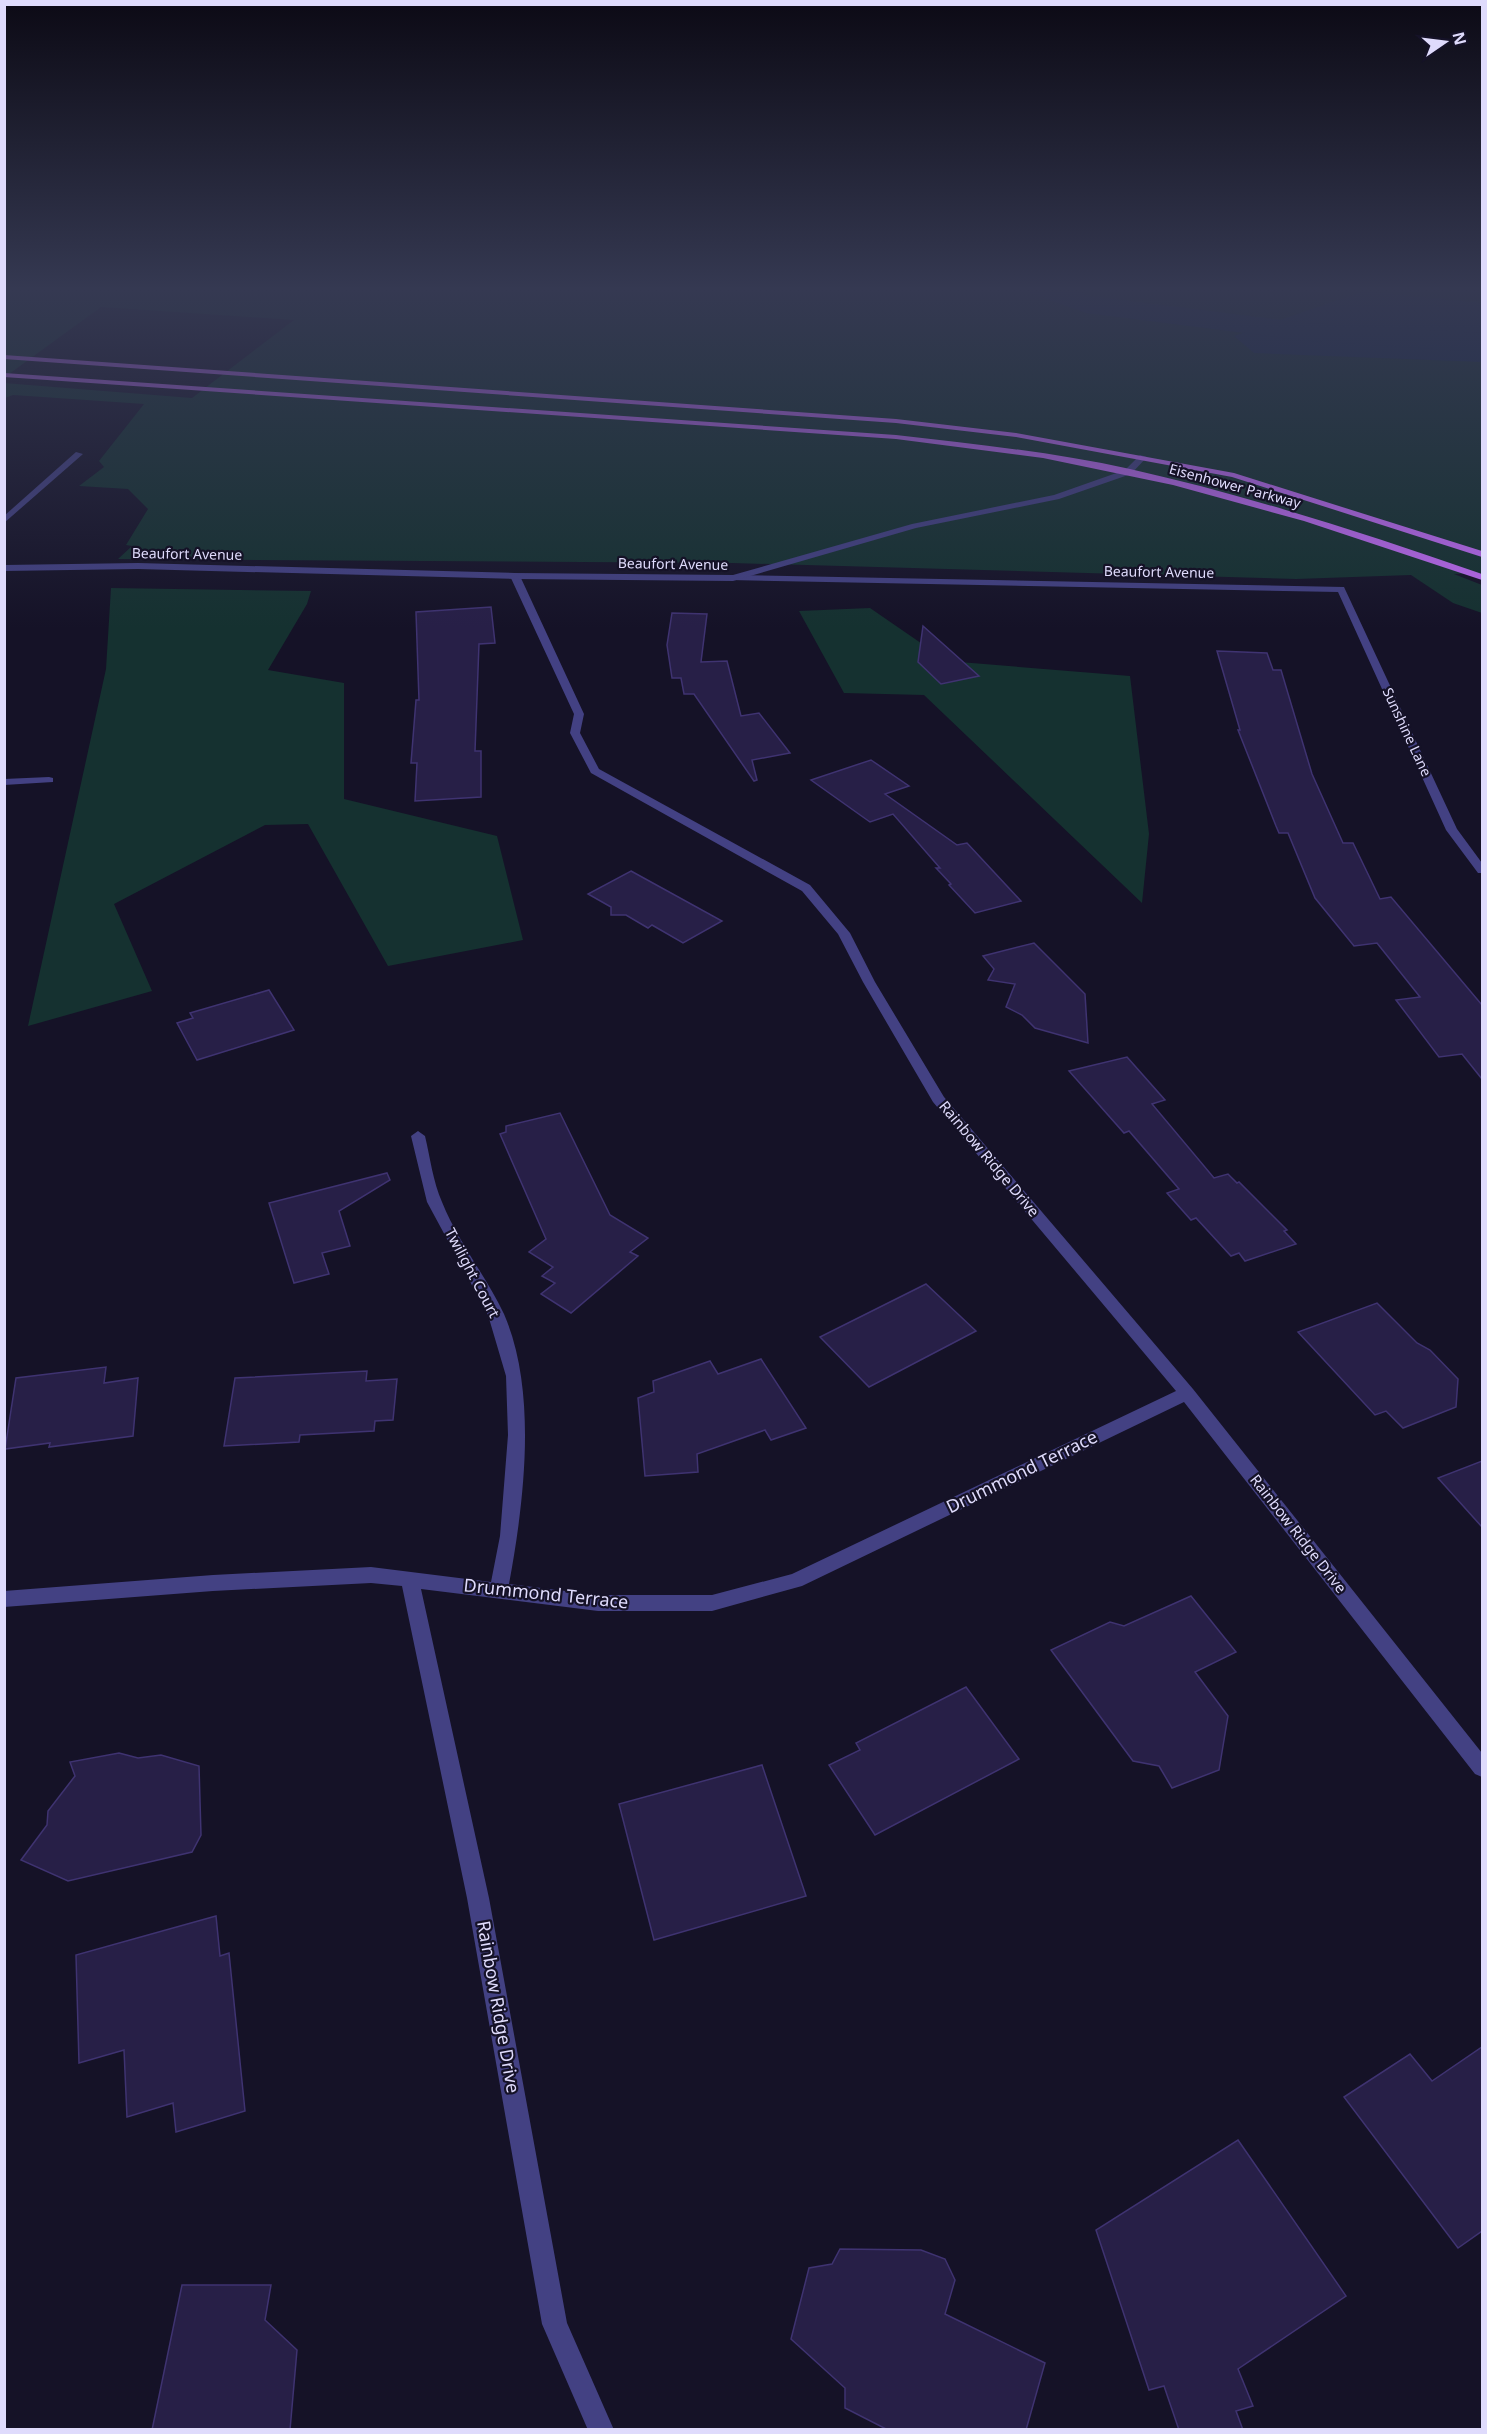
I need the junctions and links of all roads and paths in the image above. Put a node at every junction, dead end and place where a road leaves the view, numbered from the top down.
1 (372, 401) edge
2 (622, 401) edge
3 (79, 454) dead end
4 (1143, 457) junction
5 (1128, 472) junction
6 (4, 521) edge
7 (1482, 554) edge
8 (4, 568) edge
9 (515, 576) junction
10 (1482, 577) edge
11 (733, 578) junction
12 (1341, 589) joint
13 (49, 780) dead end
14 (4, 782) edge
15 (1482, 870) edge
16 (418, 1136) dead end
17 (1187, 1393) junction
18 (410, 1579) junction
19 (499, 1591) junction
20 (4, 1599) edge
21 (1482, 1767) edge
22 (601, 2430) edge

1 - 5 main road, Eisenhower Parkway
2 - 4 main road, Eisenhower Parkway
3 - 6 street
4 - 5 street
4 - 7 main road, Eisenhower Parkway
5 - 10 main road, Eisenhower Parkway
5 - 11 street
8 - 9 street, Beaufort Avenue
9 - 11 street, Beaufort Avenue
9 - 17 street, Rainbow Ridge Drive
11 - 12 street, Beaufort Avenue
12 - 15 street, Sunshine Lane
13 - 14 street
16 - 19 street, Twilight Court
17 - 19 street, Drummond Terrace
17 - 21 street, Rainbow Ridge Drive
18 - 19 street, Drummond Terrace
18 - 20 street, Drummond Terrace
18 - 22 street, Rainbow Ridge Drive

